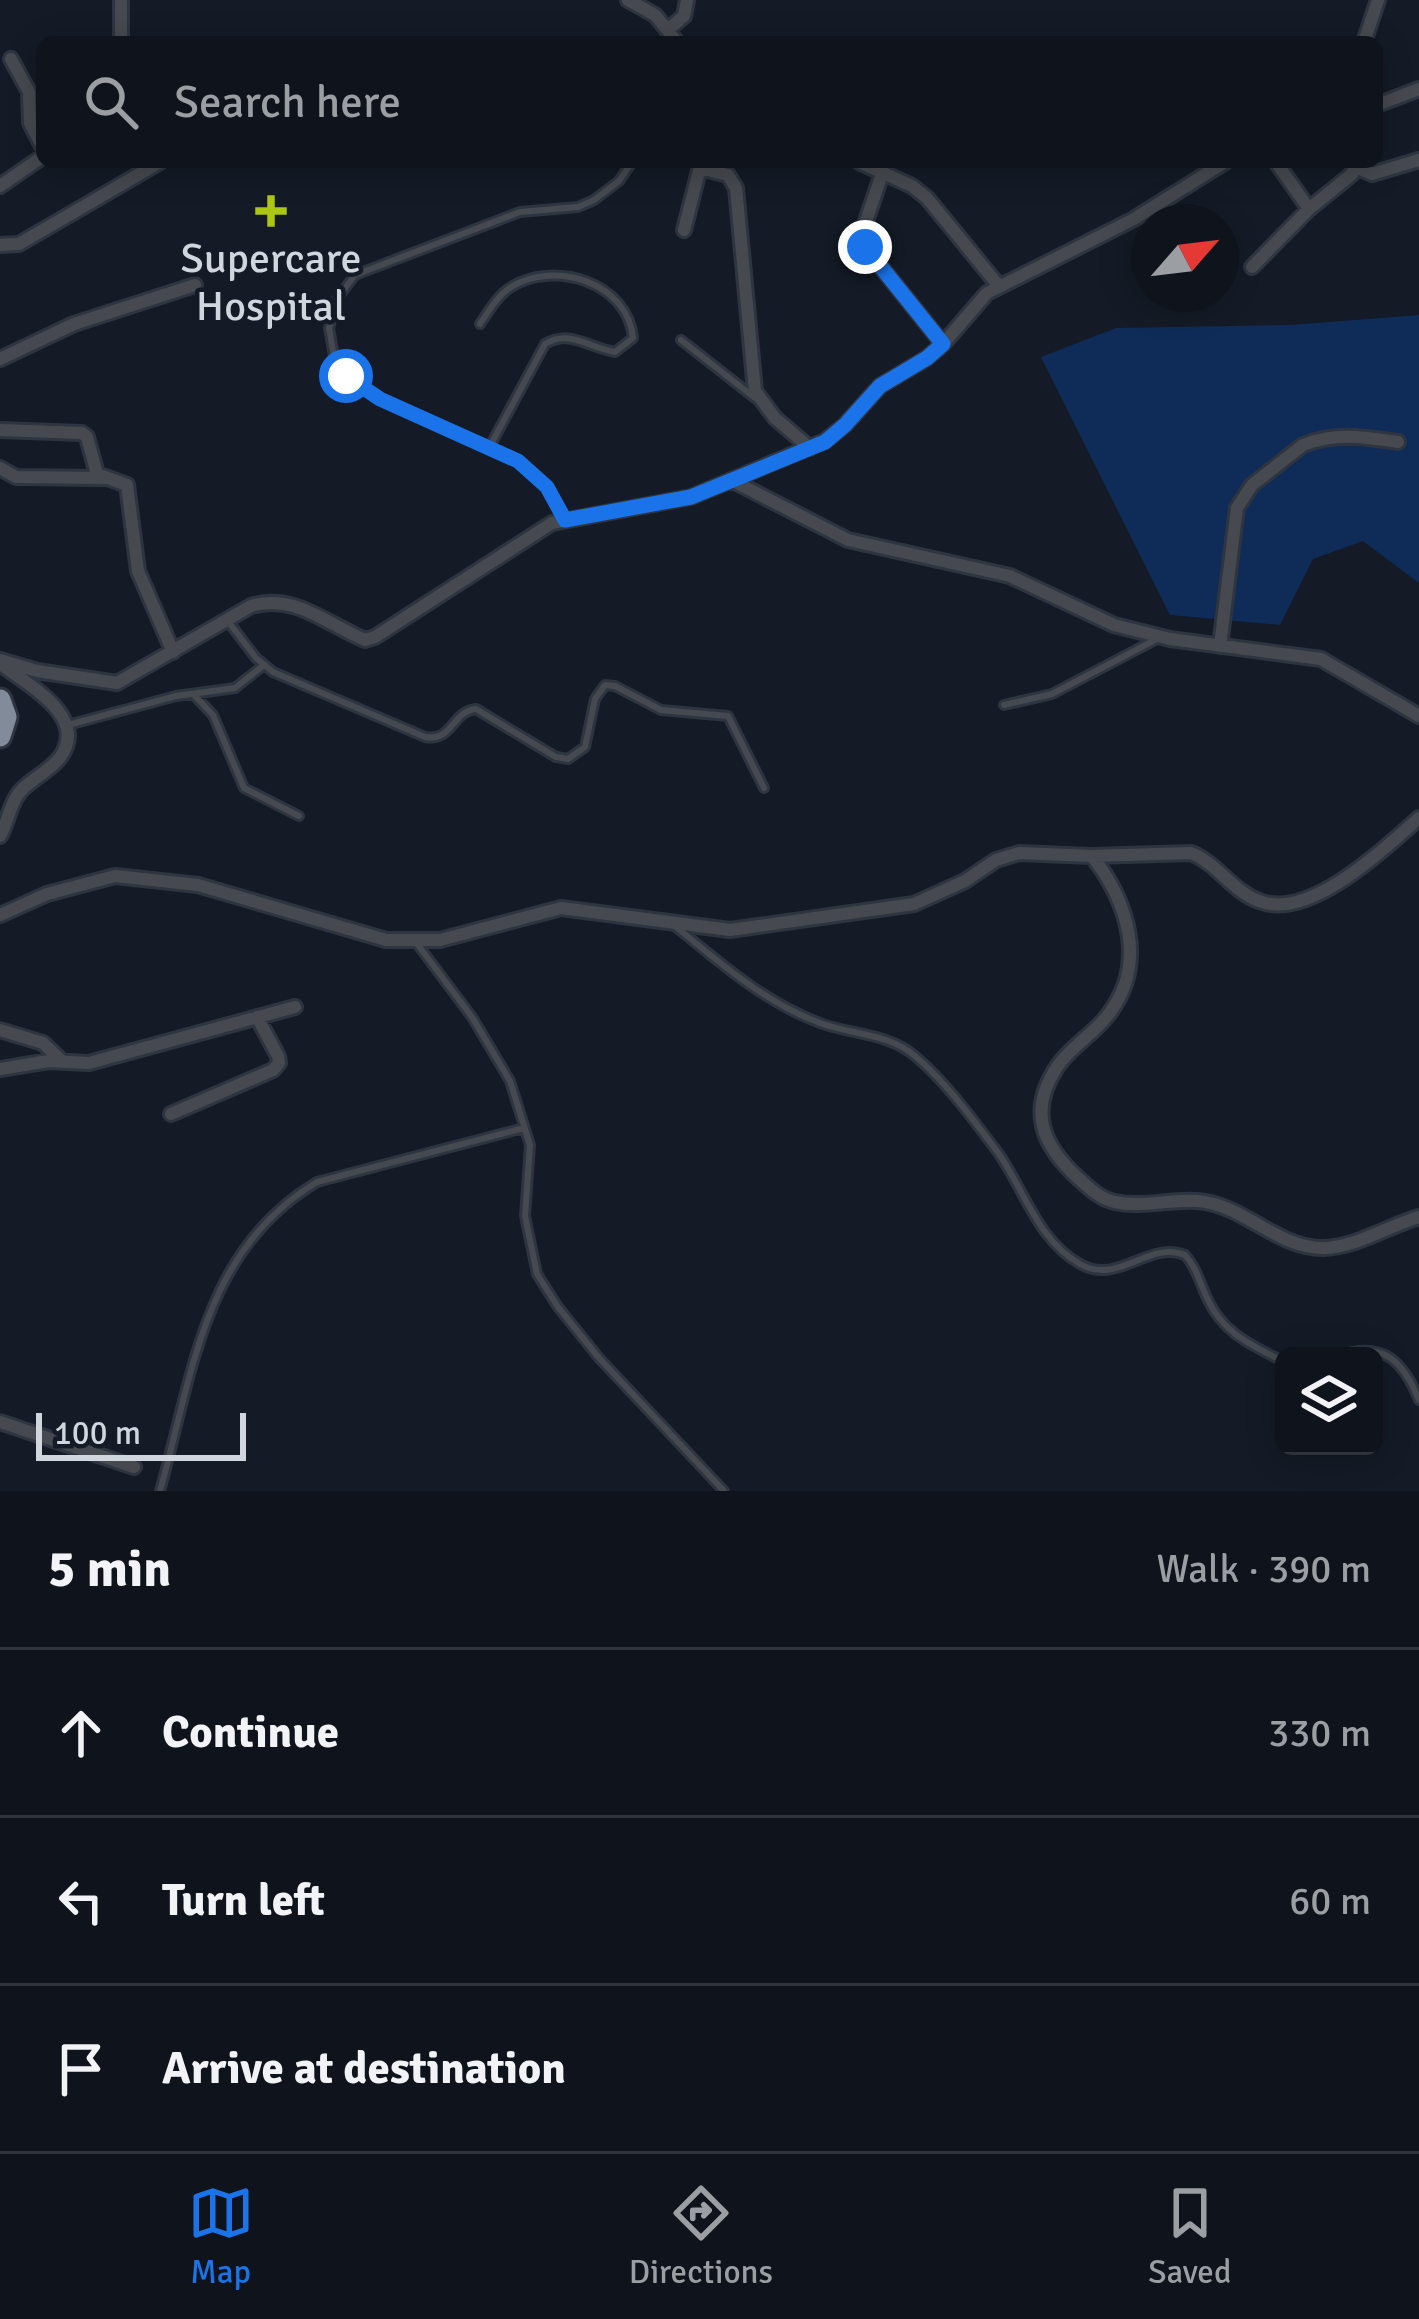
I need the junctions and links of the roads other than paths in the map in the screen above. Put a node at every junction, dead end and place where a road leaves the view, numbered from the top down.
1 (121, 0) edge
2 (628, 0) edge
3 (687, 0) edge
4 (1378, 0) edge
5 (669, 29) junction
6 (121, 36) edge
7 (673, 36) edge
8 (1366, 36) edge
9 (11, 58) dead end
10 (1418, 92) edge
11 (1383, 103) edge
12 (36, 134) edge
13 (1419, 160) edge
14 (36, 162) edge
15 (150, 168) edge
16 (628, 168) edge
17 (699, 168) edge
18 (708, 168) edge
19 (870, 168) edge
20 (1215, 168) edge
21 (1280, 168) edge
22 (1354, 168) edge
23 (1362, 168) edge
24 (882, 174) junction
25 (0, 186) edge
26 (1309, 209) junction
27 (684, 230) dead end
28 (0, 245) edge
29 (1252, 267) dead end
30 (195, 285) dead end
31 (998, 285) junction
32 (480, 324) dead end
33 (681, 340) dead end
34 (943, 344) junction
35 (0, 359) edge
36 (762, 404) junction
37 (0, 430) edge
38 (1398, 442) dead end
39 (489, 448) junction
40 (810, 448) junction
41 (0, 468) edge
42 (104, 478) junction
43 (733, 481) junction
44 (565, 520) junction
45 (227, 620) junction
46 (1160, 637) junction
47 (1220, 646) junction
48 (173, 652) junction
49 (0, 662) edge
50 (264, 665) junction
51 (191, 693) junction
52 (0, 700) edge
53 (1004, 705) dead end
54 (1419, 716) edge
55 (68, 724) junction
56 (0, 736) edge
57 (764, 788) dead end
58 (299, 816) dead end
59 (1419, 818) edge
60 (0, 836) edge
61 (1092, 856) junction
62 (0, 915) edge
63 (672, 923) junction
64 (415, 941) junction
65 (295, 1006) dead end
66 (257, 1017) junction
67 (0, 1030) edge
68 (63, 1062) junction
69 (0, 1069) edge
70 (171, 1114) dead end
71 (526, 1128) junction
72 (1419, 1217) edge
73 (1383, 1353) edge
74 (1275, 1357) edge
75 (1419, 1400) edge
76 (0, 1421) edge
77 (134, 1467) dead end
78 (711, 1486) edge
79 (160, 1491) edge
80 (724, 1491) edge

1 - 6 street
2 - 5 street
3 - 5 street
4 - 8 street
5 - 7 street
9 - 12 street
10 - 11 street
13 - 23 street
14 - 25 street
15 - 28 street
16 - 39 lane
17 - 27 street
18 - 36 street
19 - 24 street
20 - 31 street
21 - 26 street
22 - 26 street
24 - 31 street
24 - 34 street
26 - 29 street
30 - 35 street
31 - 34 street
32 - 39 lane
33 - 36 lane
34 - 40 street
36 - 40 street
37 - 42 street
38 - 47 street
39 - 44 lane
40 - 43 street
41 - 42 street
42 - 48 street
43 - 44 street
43 - 46 street
44 - 45 street
45 - 48 street
45 - 50 lane
46 - 47 street
46 - 53 lane
47 - 54 street
48 - 49 street
49 - 55 street
50 - 51 lane
50 - 57 lane
51 - 55 lane
51 - 58 lane
52 - 56 highway
55 - 60 street
59 - 61 street
61 - 63 street
61 - 72 street
62 - 64 street
63 - 64 street
63 - 74 lane
64 - 71 lane
65 - 66 street
66 - 68 street
66 - 70 street
67 - 68 street
68 - 69 street
71 - 78 lane
71 - 79 lane
73 - 75 lane
76 - 77 street
78 - 80 lane

